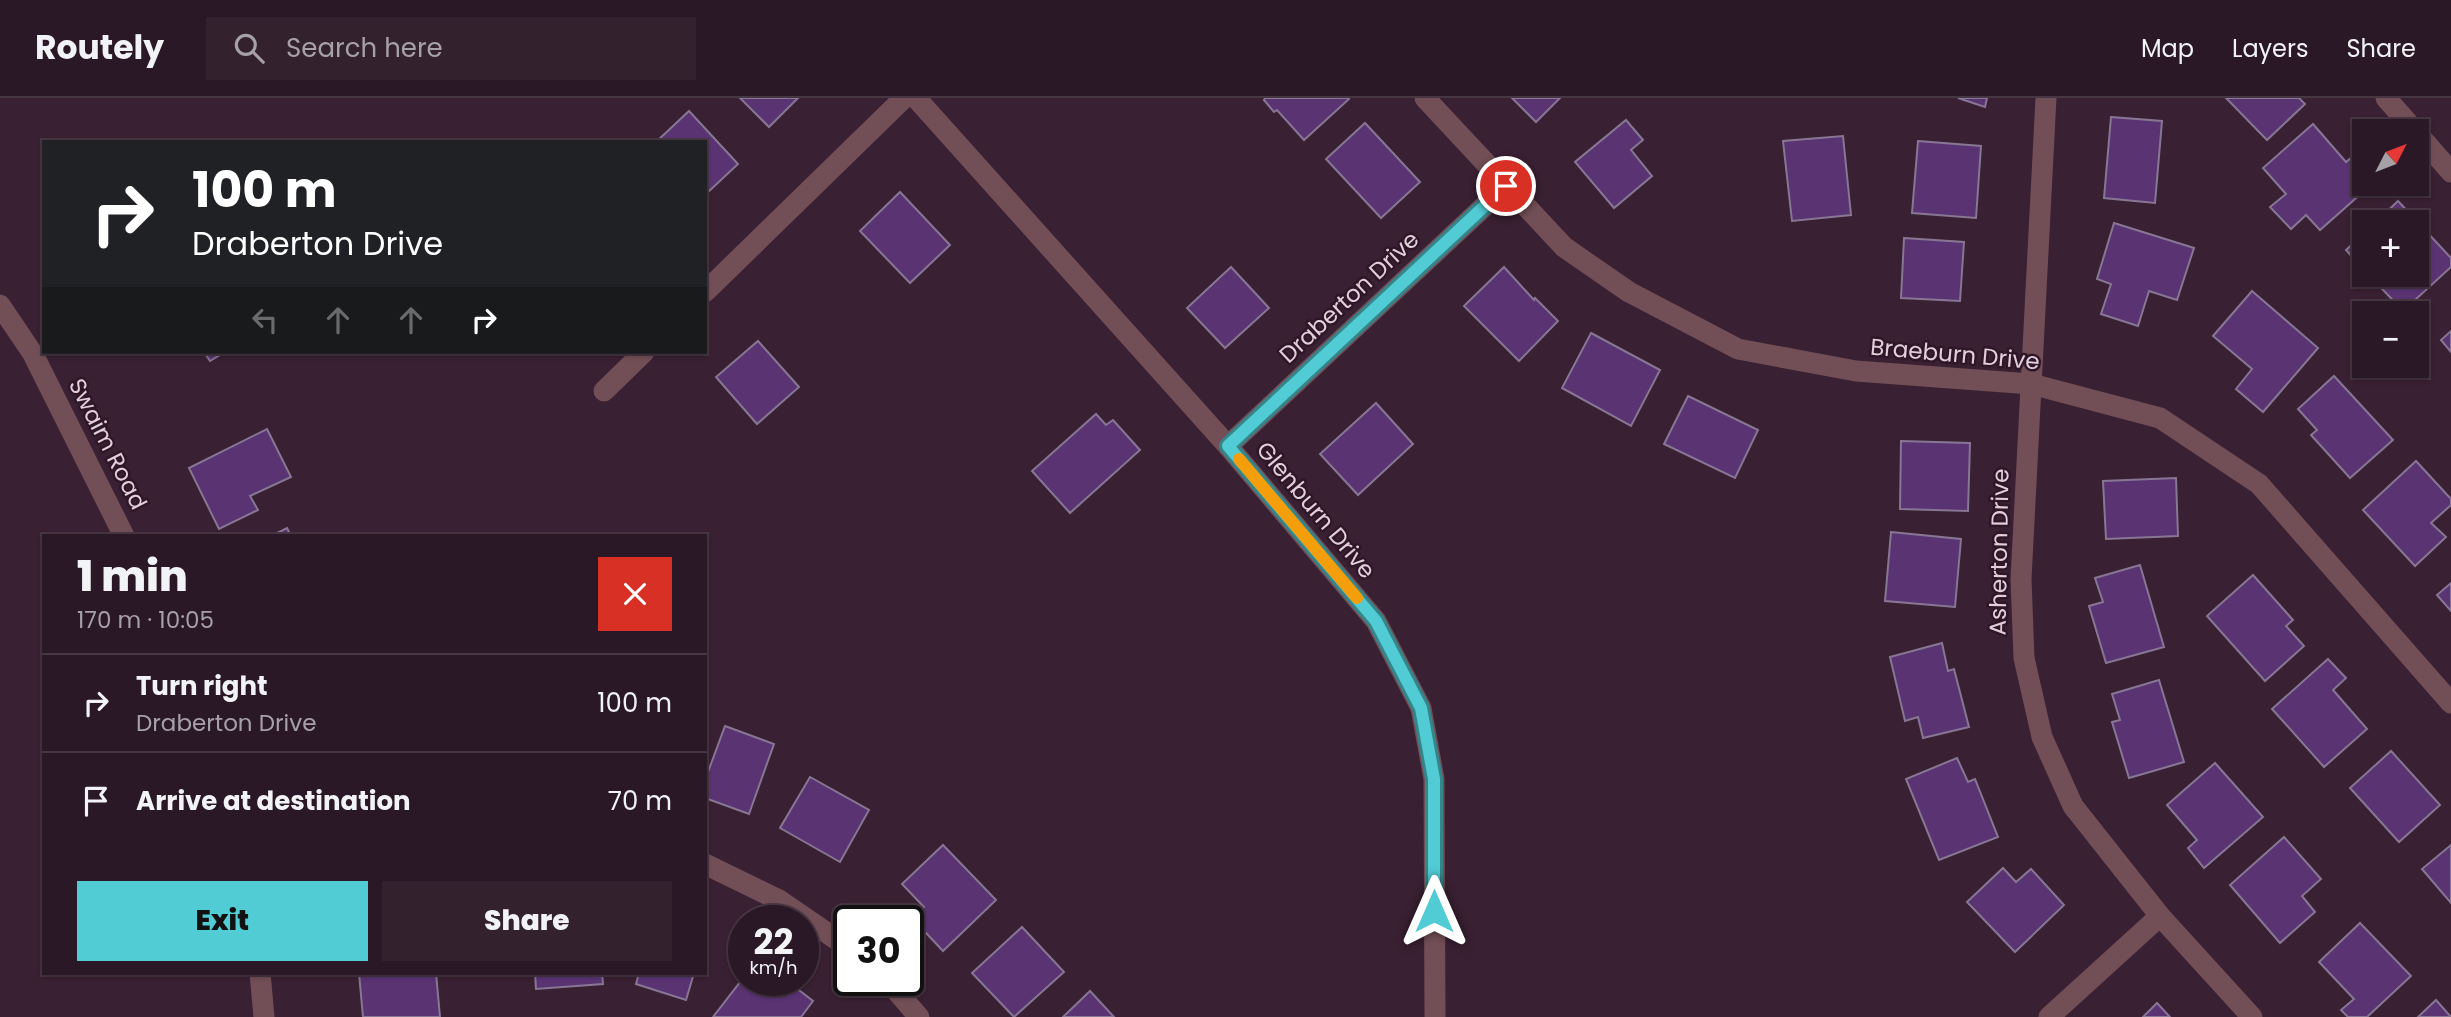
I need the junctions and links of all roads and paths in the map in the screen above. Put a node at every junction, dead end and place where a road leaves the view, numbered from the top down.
1 (904, 98) edge
2 (916, 98) edge
3 (1425, 98) edge
4 (2046, 98) edge
5 (2386, 98) edge
6 (2405, 119) edge
7 (2429, 147) edge
8 (2451, 172) edge
9 (1506, 186) junction
10 (707, 290) edge
11 (0, 305) edge
12 (642, 354) edge
13 (2031, 384) junction
14 (604, 391) dead end
15 (1228, 446) junction
16 (123, 534) edge
17 (2451, 704) edge
18 (707, 865) edge
19 (2160, 916) junction
20 (833, 937) edge
21 (260, 975) edge
22 (901, 996) edge
23 (264, 1017) edge
24 (919, 1017) edge
25 (1435, 1017) edge
26 (2049, 1017) edge
27 (2252, 1017) edge

1 - 10 street
2 - 15 street, Glenburn Drive
3 - 9 street, Braeburn Drive
4 - 13 street, Asherton Drive
5 - 6 street
7 - 8 street
9 - 13 street, Braeburn Drive
9 - 15 street, Draberton Drive
11 - 16 street, Swaim Road
12 - 14 street
13 - 17 street, Braeburn Drive
13 - 19 street, Asherton Drive
15 - 25 street, Glenburn Drive
18 - 20 street
19 - 26 street
19 - 27 street, Asherton Drive
21 - 23 street
22 - 24 street

